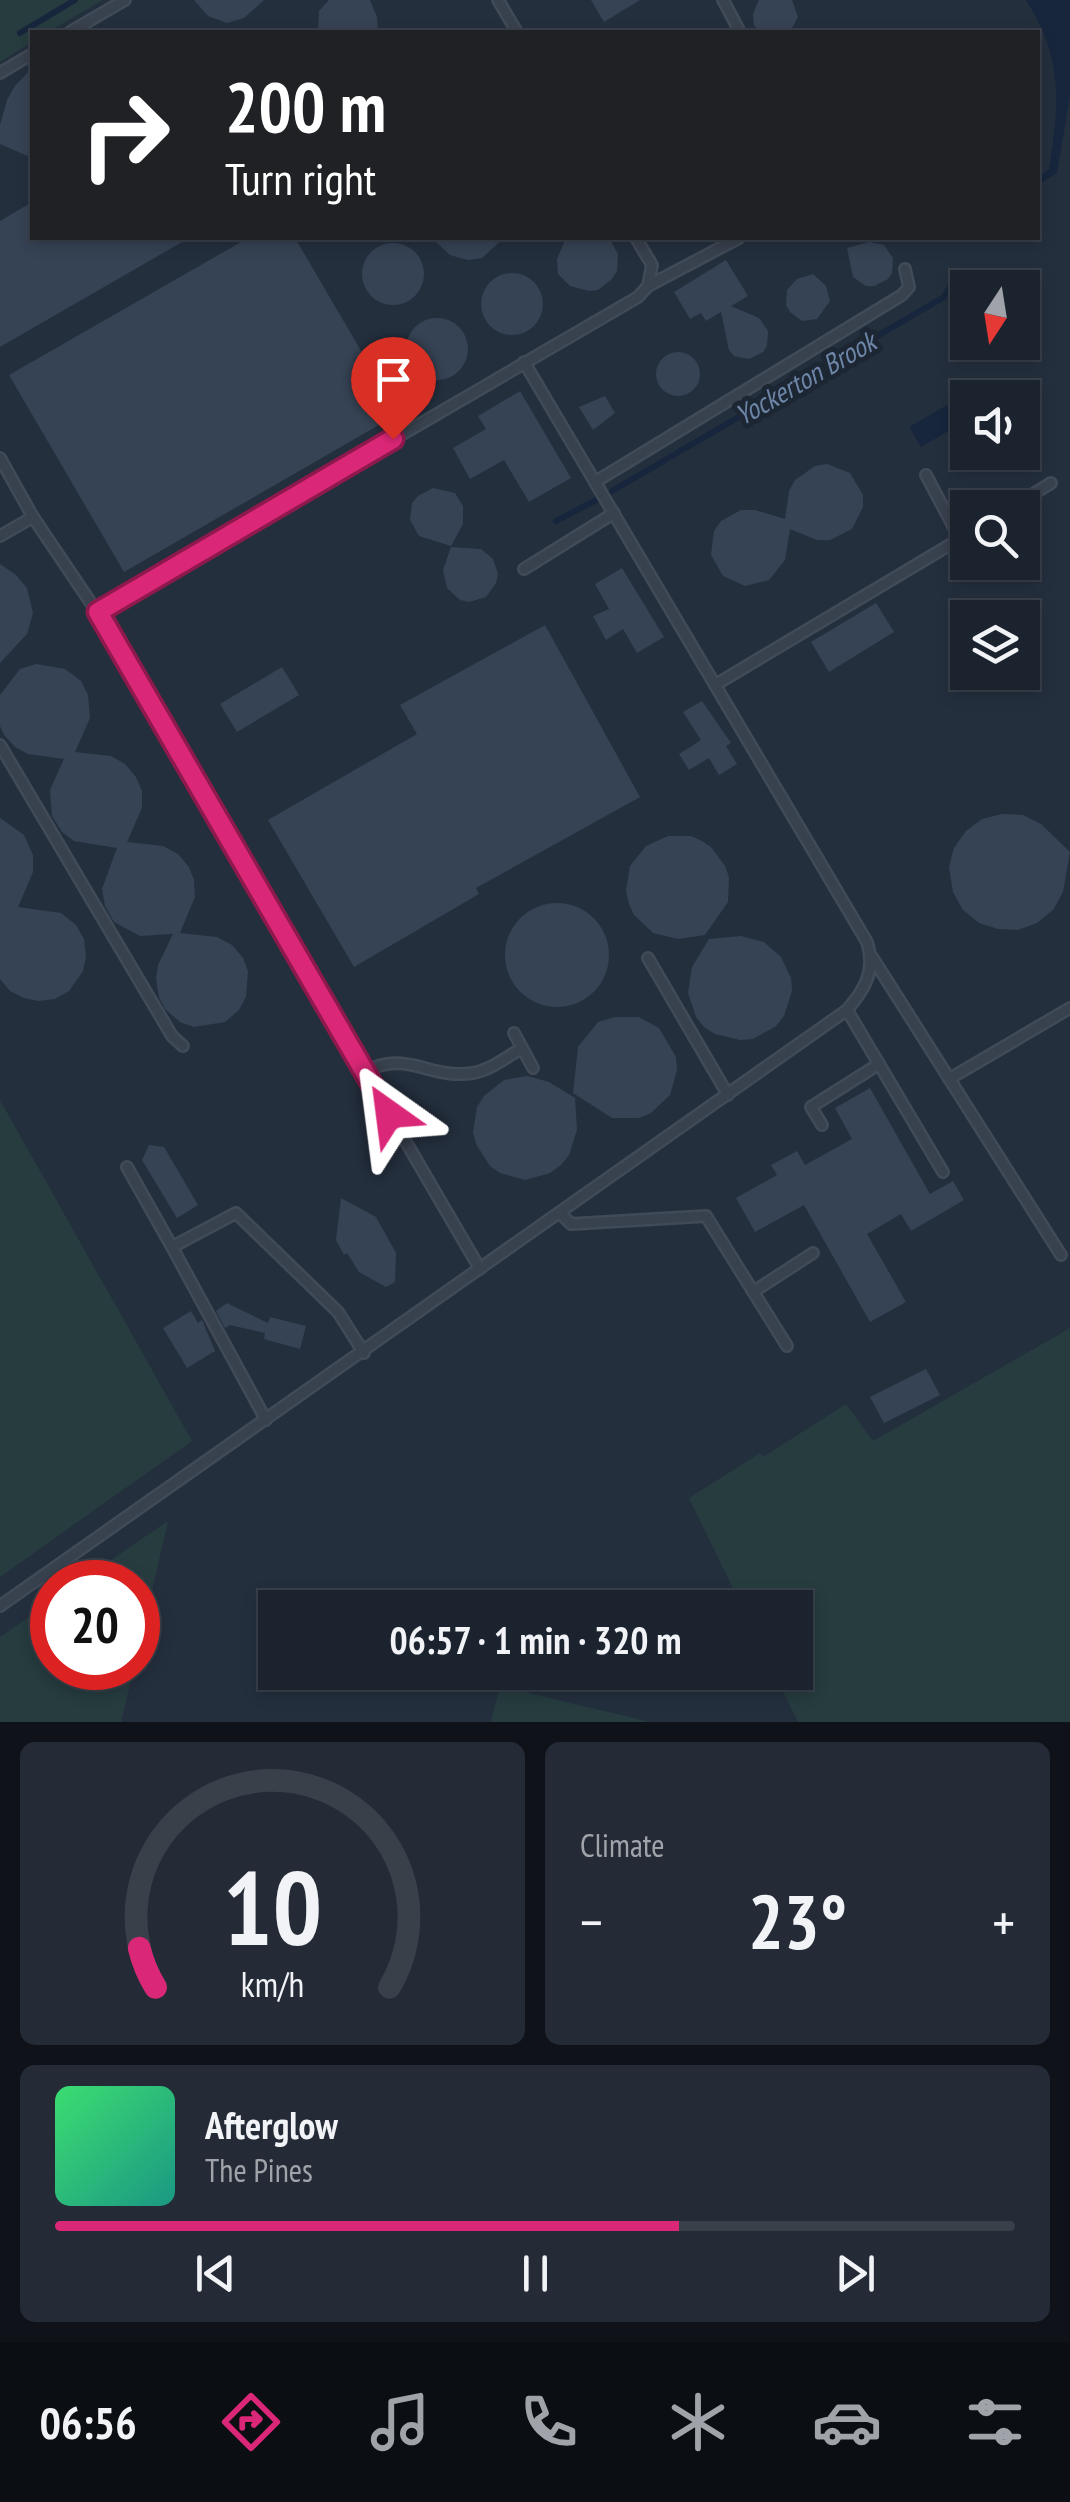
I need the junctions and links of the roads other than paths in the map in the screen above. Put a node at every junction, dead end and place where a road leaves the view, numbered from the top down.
1 (125, 0) edge
2 (498, 0) edge
3 (723, 0) edge
4 (73, 30) edge
5 (516, 30) edge
6 (739, 30) edge
7 (30, 55) edge
8 (0, 73) edge
9 (637, 240) edge
10 (735, 240) edge
11 (905, 269) dead end
12 (648, 286) junction
13 (524, 362) junction
14 (0, 458) edge
15 (926, 475) dead end
16 (595, 482) junction
17 (1052, 483) dead end
18 (1040, 490) edge
19 (614, 514) junction
20 (950, 514) edge
21 (33, 517) junction
22 (0, 536) edge
23 (950, 544) edge
24 (524, 569) dead end
25 (98, 612) junction
26 (715, 685) junction
27 (0, 745) edge
28 (872, 957) junction
29 (648, 958) dead end
30 (1070, 1008) edge
31 (847, 1010) junction
32 (514, 1033) dead end
33 (184, 1046) dead end
34 (522, 1048) junction
35 (879, 1064) junction
36 (533, 1068) dead end
37 (364, 1072) junction
38 (950, 1079) junction
39 (728, 1095) junction
40 (822, 1125) dead end
41 (127, 1167) dead end
42 (943, 1172) dead end
43 (560, 1213) junction
44 (172, 1247) junction
45 (813, 1253) dead end
46 (1061, 1255) dead end
47 (480, 1270) junction
48 (753, 1292) junction
49 (787, 1346) dead end
50 (364, 1352) junction
51 (266, 1420) junction
52 (0, 1606) edge

1 - 4 lane
2 - 5 lane
3 - 6 lane
7 - 8 lane
9 - 12 lane
10 - 12 lane
11 - 16 lane
12 - 13 lane
13 - 16 lane
13 - 25 lane
14 - 21 lane
15 - 20 lane
16 - 19 lane
17 - 18 lane
19 - 24 lane
19 - 26 lane
21 - 22 lane
21 - 25 lane
23 - 26 lane
25 - 37 lane
26 - 28 lane
27 - 33 lane
28 - 31 lane
28 - 38 lane
29 - 39 lane
30 - 38 lane
31 - 35 lane
31 - 39 lane
32 - 34 lane
34 - 36 lane
34 - 37 lane
35 - 40 lane
35 - 42 lane
37 - 47 lane
38 - 46 lane
39 - 43 lane
41 - 44 lane
43 - 47 lane
43 - 48 lane
44 - 50 lane
44 - 51 lane
45 - 48 lane
47 - 50 lane
48 - 49 lane
50 - 51 lane
51 - 52 lane

